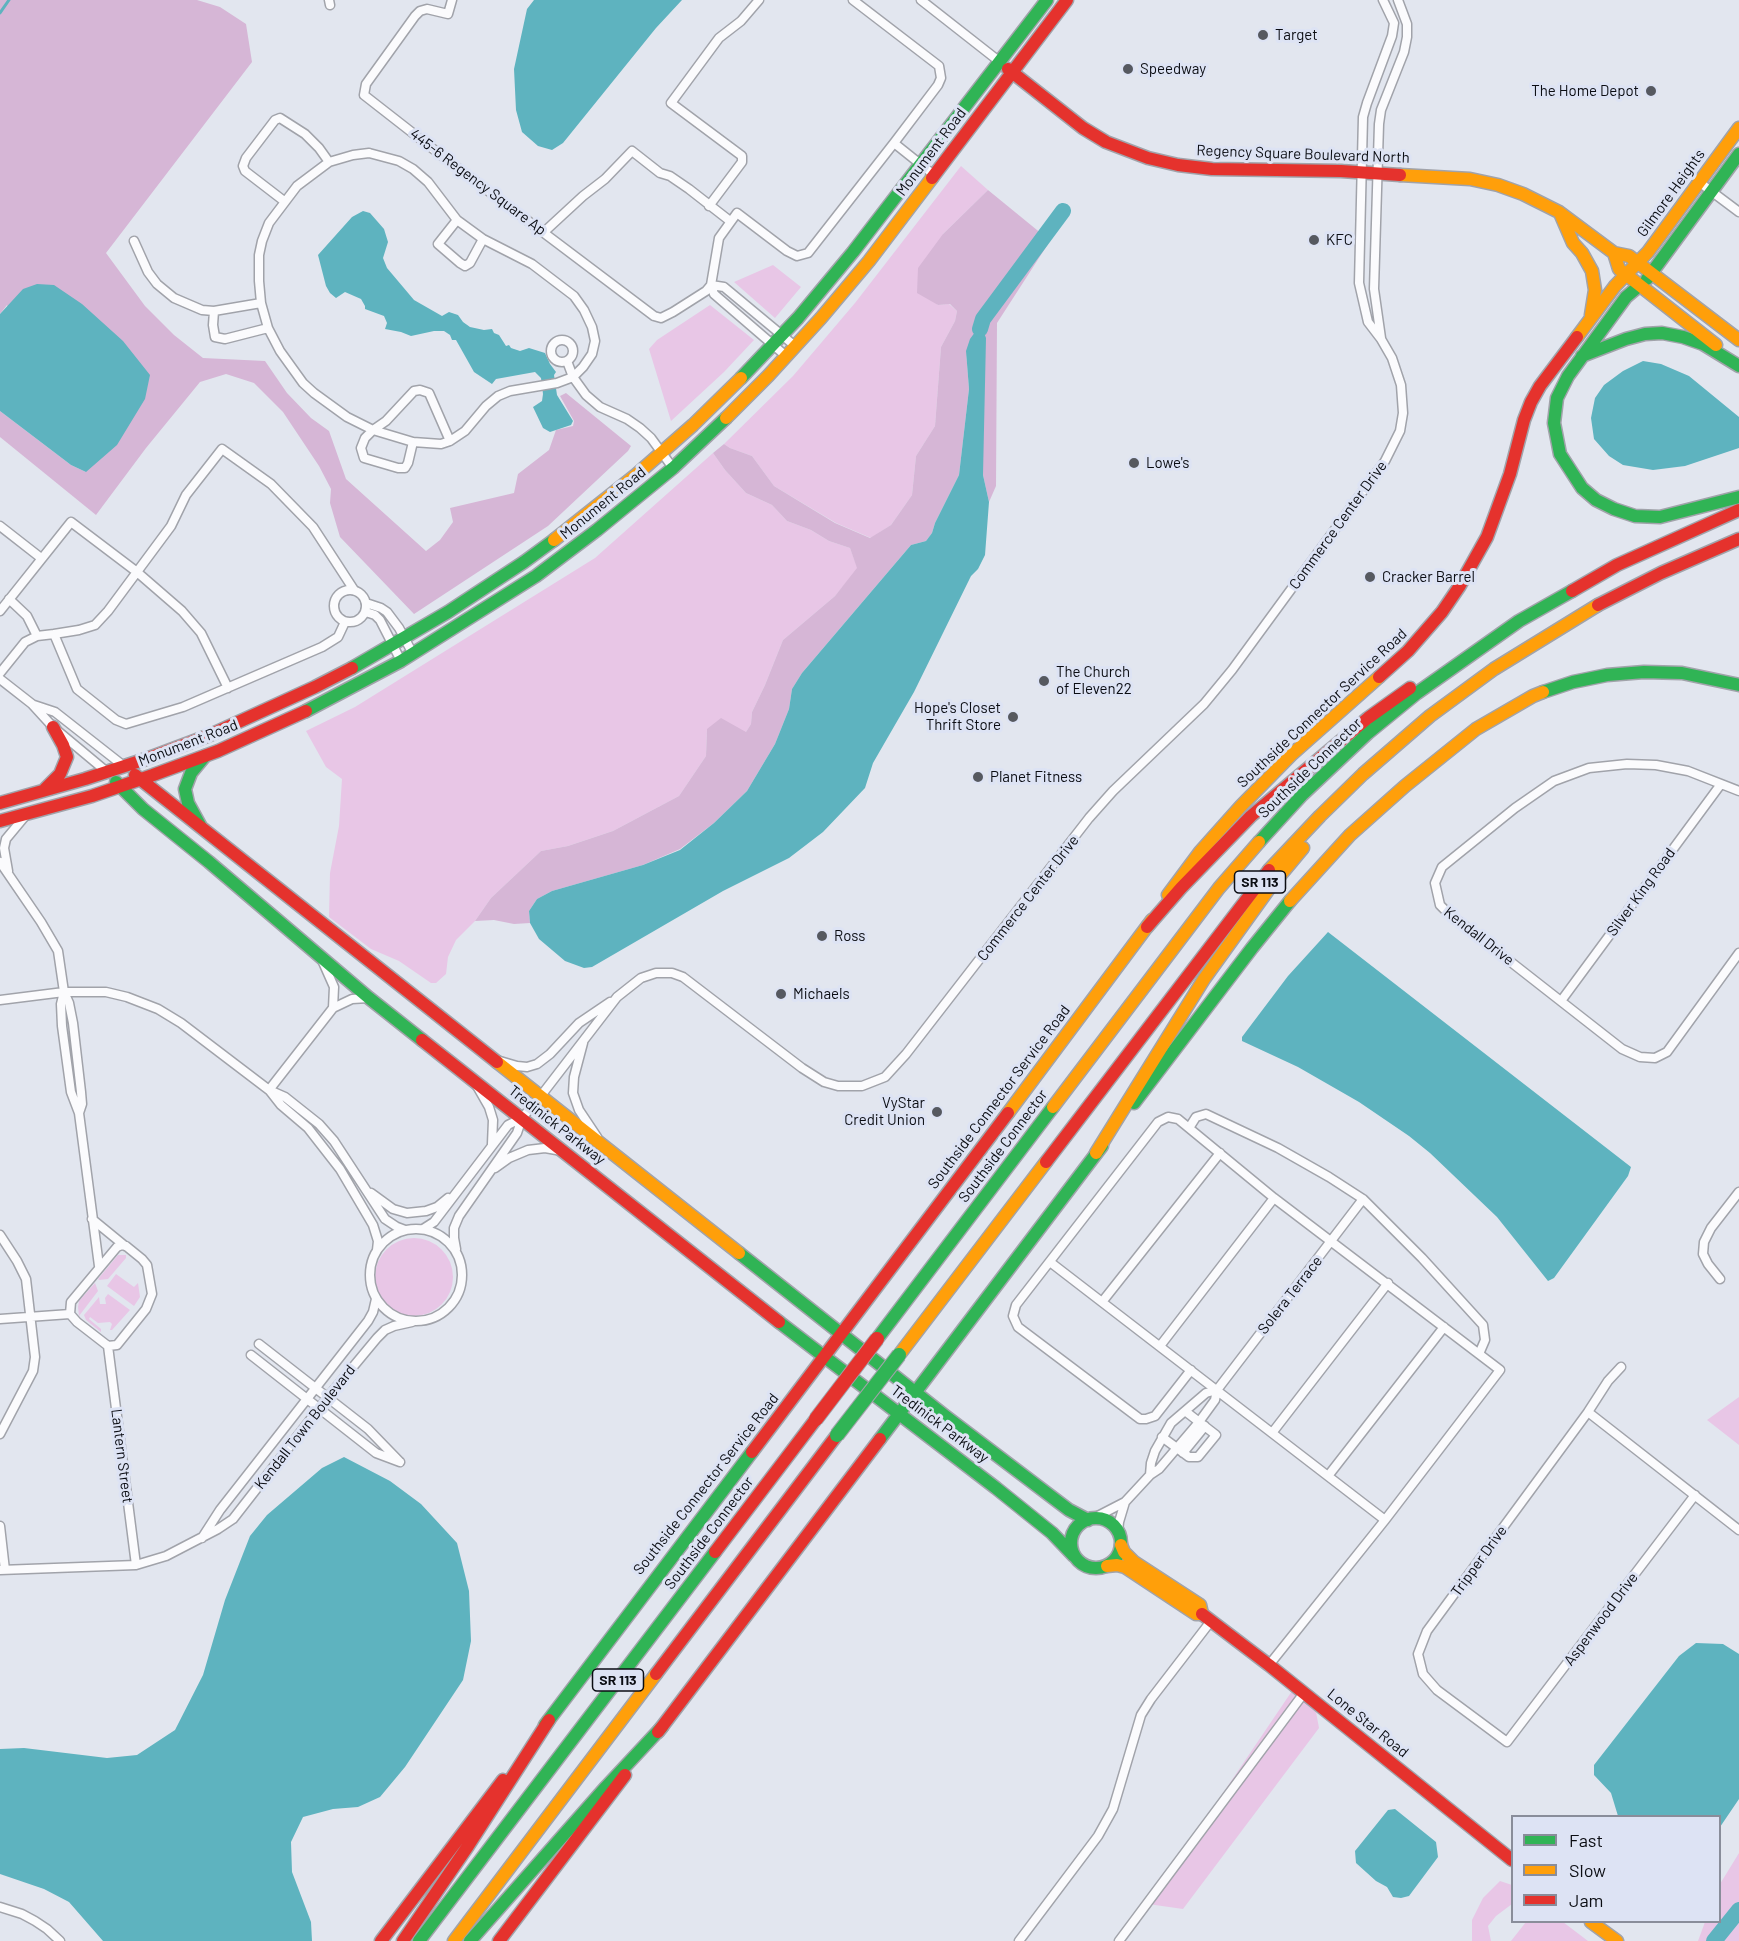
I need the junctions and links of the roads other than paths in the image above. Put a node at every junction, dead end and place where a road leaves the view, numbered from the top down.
1 (452, 0) edge
2 (759, 0) edge
3 (853, 0) edge
4 (921, 0) edge
5 (1047, 0) edge
6 (1067, 0) edge
7 (1383, 0) edge
8 (1389, 0) edge
9 (1398, 0) edge
10 (1403, 12) junction
11 (1000, 62) junction
12 (1012, 73) junction
13 (1739, 128) edge
14 (894, 143) junction
15 (1739, 154) edge
16 (329, 162) junction
17 (921, 164) junction
18 (1363, 172) junction
19 (1378, 173) junction
20 (934, 175) junction
21 (1699, 182) junction
22 (1712, 192) junction
23 (284, 201) junction
24 (710, 206) junction
25 (1559, 212) junction
26 (1739, 212) edge
27 (457, 220) junction
28 (730, 221) junction
29 (544, 232) junction
30 (483, 238) junction
31 (134, 241) dead end
32 (1614, 253) junction
33 (1638, 263) junction
34 (1652, 274) junction
35 (1627, 276) junction
36 (711, 285) junction
37 (1640, 286) junction
38 (261, 303) junction
39 (749, 307) junction
40 (214, 311) junction
41 (741, 316) junction
42 (1590, 319) junction
43 (268, 328) junction
44 (1381, 339) junction
45 (778, 340) junction
46 (1739, 340) edge
47 (791, 351) junction
48 (1582, 356) junction
49 (567, 361) dead end
50 (1739, 365) edge
51 (573, 377) junction
52 (373, 430) junction
53 (450, 441) junction
54 (413, 442) junction
55 (662, 453) junction
56 (673, 468) junction
57 (1739, 497) edge
58 (1739, 510) edge
59 (0, 526) edge
60 (1739, 539) edge
61 (41, 558) junction
62 (137, 572) junction
63 (354, 590) junction
64 (9, 599) junction
65 (366, 608) junction
66 (0, 611) edge
67 (345, 622) junction
68 (54, 634) junction
69 (37, 636) junction
70 (405, 639) junction
71 (393, 646) junction
72 (413, 654) junction
73 (1465, 657) junction
74 (401, 662) junction
75 (0, 673) edge
76 (0, 679) edge
77 (1739, 685) edge
78 (228, 688) junction
79 (1462, 692) junction
80 (32, 704) junction
81 (53, 727) junction
82 (206, 755) junction
83 (124, 767) junction
84 (107, 772) junction
85 (139, 780) junction
86 (1721, 784) junction
87 (121, 786) junction
88 (44, 791) junction
89 (1739, 791) edge
90 (0, 802) edge
91 (26, 815) junction
92 (0, 821) edge
93 (204, 831) junction
94 (0, 862) edge
95 (10, 877) junction
96 (1147, 927) junction
97 (1739, 953) edge
98 (322, 960) junction
99 (64, 992) junction
100 (617, 997) junction
101 (369, 999) junction
102 (0, 1000) edge
103 (1561, 1001) junction
104 (333, 1008) junction
105 (584, 1040) junction
106 (492, 1059) junction
107 (474, 1080) junction
108 (269, 1090) junction
109 (540, 1096) junction
110 (522, 1118) junction
111 (1189, 1128) junction
112 (492, 1145) junction
113 (603, 1146) junction
114 (564, 1151) junction
115 (1096, 1153) junction
116 (1220, 1153) junction
117 (490, 1171) junction
118 (365, 1188) junction
119 (1739, 1192) edge
120 (453, 1195) junction
121 (1274, 1198) junction
122 (1363, 1199) junction
123 (92, 1219) junction
124 (423, 1229) junction
125 (405, 1230) junction
126 (0, 1235) edge
127 (1331, 1240) junction
128 (126, 1246) junction
129 (376, 1251) junction
130 (456, 1252) junction
131 (1050, 1262) junction
132 (99, 1266) junction
133 (1720, 1280) dead end
134 (1388, 1283) junction
135 (376, 1299) junction
136 (1102, 1302) junction
137 (70, 1314) junction
138 (31, 1318) junction
139 (0, 1319) edge
140 (412, 1322) junction
141 (1444, 1327) junction
142 (841, 1335) junction
143 (260, 1344) dead end
144 (108, 1346) junction
145 (1160, 1346) junction
146 (1479, 1354) junction
147 (251, 1355) dead end
148 (824, 1358) junction
149 (1621, 1367) dead end
150 (1191, 1370) junction
151 (315, 1387) junction
152 (1216, 1390) junction
153 (915, 1392) junction
154 (328, 1397) junction
155 (307, 1398) junction
156 (319, 1408) junction
157 (1185, 1411) junction
158 (1588, 1412) junction
159 (899, 1413) junction
160 (1202, 1424) junction
161 (1272, 1433) junction
162 (0, 1434) edge
163 (1162, 1437) junction
164 (1180, 1450) junction
165 (1150, 1476) junction
166 (1328, 1476) junction
167 (1695, 1495) junction
168 (1125, 1502) junction
169 (1090, 1520) junction
170 (1385, 1520) junction
171 (0, 1526) edge
172 (1739, 1530) edge
173 (201, 1538) junction
174 (1120, 1539) junction
175 (1074, 1556) junction
176 (136, 1565) junction
177 (1107, 1566) junction
178 (2, 1570) edge
179 (1206, 1617) junction
180 (1269, 1665) junction
181 (1304, 1693) junction
182 (549, 1720) junction
183 (662, 1727) junction
184 (1507, 1742) joint
185 (1511, 1859) edge
186 (0, 1907) edge
187 (1593, 1923) edge
188 (60, 1941) edge
189 (381, 1941) edge
190 (403, 1941) edge
191 (419, 1941) edge
192 (454, 1941) edge
193 (470, 1941) edge
194 (499, 1941) edge
195 (1019, 1941) edge
196 (1119, 1941) edge
197 (1617, 1941) edge

1 - 29 street, 445-6 Regency Square Ap
2 - 24 street
3 - 14 street
4 - 11 street
5 - 11 main road, Monument Road
6 - 12 main road, Monument Road
7 - 18 street, Commerce Center Drive
8 - 10 street
9 - 10 street, Commerce Center Drive
10 - 19 street, Commerce Center Drive
11 - 12 main road, Regency Square Boulevard North
11 - 17 main road, Monument Road
12 - 18 main road, Regency Square Boulevard North
12 - 20 main road, Monument Road
13 - 21 main road, Gilmore Heights
14 - 17 street
14 - 28 street
15 - 22 main road
16 - 23 street
16 - 23 street
16 - 27 street
17 - 20 street
17 - 45 main road, Monument Road
18 - 19 main road, Regency Square Boulevard North
18 - 44 street, Commerce Center Drive
19 - 25 main road, Regency Square Boulevard North
19 - 44 street, Commerce Center Drive
20 - 47 main road, Monument Road
21 - 22 street
21 - 33 main road, Gilmore Heights
22 - 26 street
22 - 34 main road
23 - 38 street
24 - 28 street
24 - 29 street
25 - 32 main road, Regency Square Boulevard North
25 - 42 main road
27 - 30 street
27 - 30 street
28 - 36 street
29 - 36 street, 445-6 Regency Square Ap
30 - 51 street
31 - 40 street
32 - 33 main road, Regency Square Boulevard North
32 - 35 main road, Regency Square Boulevard North
33 - 34 main road, Regency Square Boulevard North
33 - 35 main road, Gilmore Heights
34 - 37 main road
34 - 46 main road, Regency Square Boulevard North
35 - 37 main road, Regency Square Boulevard North
35 - 42 main road, Southside Connector Service Road
36 - 39 street
36 - 41 street
37 - 48 main road
37 - 50 main road, Regency Square Boulevard North
38 - 40 street
38 - 43 street
39 - 41 street
39 - 45 street
40 - 43 street
41 - 45 street
42 - 96 main road, Southside Connector Service Road
43 - 52 street
44 - 100 street, Commerce Center Drive
45 - 47 street
45 - 47 street
45 - 55 main road, Monument Road
47 - 56 main road, Monument Road
48 - 50 main road
48 - 57 main road
49 - 51 street
51 - 53 street
51 - 55 street
52 - 53 street
52 - 54 street
52 - 54 street
53 - 54 street
55 - 56 street
55 - 70 main road, Monument Road
56 - 72 main road, Monument Road
58 - 73 main road, Southside Connector / SR 113
59 - 61 street
60 - 79 main road, SR 113
61 - 62 street
61 - 64 street
62 - 63 street
62 - 68 street
62 - 78 street
63 - 65 street
63 - 67 street
64 - 66 street
64 - 69 street
65 - 67 street
65 - 70 street
65 - 71 street
67 - 78 street
68 - 69 street
68 - 78 street
69 - 75 street
70 - 71 main road, Monument Road
70 - 72 street
71 - 74 street
71 - 83 main road, Monument Road
72 - 74 main road, Monument Road
73 - 96 main road
73 - 191 main road, Southside Connector / SR 113, bridge
74 - 82 main road, Monument Road
76 - 80 street, Tredinick Parkway
77 - 115 main road
79 - 115 main road
79 - 192 main road, SR 113, bridge
80 - 81 street, Tredinick Parkway
80 - 83 street, Tredinick Parkway
81 - 84 street, Tredinick Parkway
81 - 88 main road
82 - 85 main road, Monument Road
82 - 93 main road
83 - 84 main road, Monument Road
83 - 85 main road, Tredinick Parkway
84 - 87 main road, Tredinick Parkway
84 - 88 main road, Monument Road
85 - 87 main road, Monument Road
85 - 93 main road, Tredinick Parkway
86 - 89 street, Kendall Drive
86 - 103 street, Silver King Road
86 - 103 street, Kendall Drive
87 - 91 main road, Monument Road
87 - 98 main road, Tredinick Parkway
88 - 90 main road, Monument Road
91 - 92 main road, Monument Road
91 - 95 street
93 - 106 main road, Tredinick Parkway
94 - 95 street
95 - 99 street
96 - 142 main road, Southside Connector Service Road
97 - 103 street, Kendall Drive
98 - 101 main road, Tredinick Parkway
98 - 104 street
99 - 102 street
99 - 108 street
99 - 123 street
100 - 105 street, Commerce Center Drive
100 - 106 street
101 - 104 street
101 - 107 main road, Tredinick Parkway
104 - 108 street
105 - 109 street, Commerce Center Drive
105 - 113 street
106 - 109 main road, Tredinick Parkway
107 - 110 main road, Tredinick Parkway
107 - 112 street
108 - 118 street
108 - 129 street
109 - 110 street, Commerce Center Drive
109 - 113 main road, Tredinick Parkway
110 - 112 street, Commerce Center Drive
110 - 114 main road, Tredinick Parkway
110 - 117 street, Commerce Center Drive
111 - 116 street
111 - 122 street
111 - 131 street
112 - 120 street, Commerce Center Drive
113 - 142 main road, Tredinick Parkway
114 - 117 street
114 - 148 main road, Tredinick Parkway
115 - 153 main road
116 - 121 street
116 - 136 street
117 - 130 street, Commerce Center Drive
118 - 120 street
118 - 125 street
119 - 133 street
120 - 124 street, Commerce Center Drive
121 - 127 street
121 - 145 street
122 - 127 street, Solera Terrace
122 - 146 street
123 - 128 street
123 - 132 street
124 - 125 street
124 - 130 street
125 - 129 street
126 - 138 street
127 - 134 street
127 - 152 street, Solera Terrace
128 - 132 street
128 - 144 street
129 - 135 street
130 - 140 street
131 - 136 street
131 - 150 street
132 - 137 street
134 - 141 street
134 - 161 street
135 - 140 street
135 - 151 street, Kendall Town Boulevard
136 - 145 street
137 - 138 street
137 - 144 street
138 - 139 street
138 - 162 street
140 - 154 street, Kendall Town Boulevard
141 - 146 street
141 - 166 street
142 - 148 main road, Southside Connector Service Road
142 - 153 main road, Tredinick Parkway
143 - 151 street
144 - 176 street, Lantern Street
145 - 150 street
146 - 170 street
147 - 155 street
148 - 159 main road, Tredinick Parkway
148 - 182 main road, Southside Connector Service Road
149 - 158 street, Tripper Drive
150 - 152 street
151 - 154 street
151 - 155 street, Kendall Town Boulevard
152 - 157 street, Solera Terrace
152 - 160 street, Solera Terrace
152 - 161 street
153 - 159 main road
153 - 169 main road, Tredinick Parkway
154 - 156 street, Kendall Town Boulevard
154 - 156 street
155 - 156 street
155 - 173 street, Kendall Town Boulevard
156 - 173 street, Kendall Town Boulevard
157 - 160 street
157 - 163 street, Solera Terrace
158 - 167 street
158 - 184 street, Tripper Drive
159 - 175 main road, Tredinick Parkway
159 - 183 main road
160 - 164 street, Solera Terrace
160 - 164 street
161 - 166 street
163 - 164 street
163 - 165 street, Solera Terrace
164 - 165 street, Solera Terrace
165 - 168 street, Solera Terrace
166 - 170 street
167 - 172 street
167 - 184 street, Aspenwood Drive
168 - 169 street, Solera Terrace
168 - 174 street
169 - 174 main road
169 - 175 main road
170 - 180 street
171 - 178 street
173 - 176 street, Kendall Town Boulevard
174 - 177 main road
174 - 179 main road, Lone Star Road
175 - 177 main road
176 - 178 street, Kendall Town Boulevard
177 - 179 main road, Lone Star Road
179 - 180 main road, Lone Star Road
179 - 195 street
180 - 181 main road, Lone Star Road
181 - 185 main road, Lone Star Road
181 - 196 street
182 - 189 main road, Southside Connector Service Road
182 - 190 main road
183 - 193 main road
183 - 194 main road
186 - 188 street
187 - 197 main road

